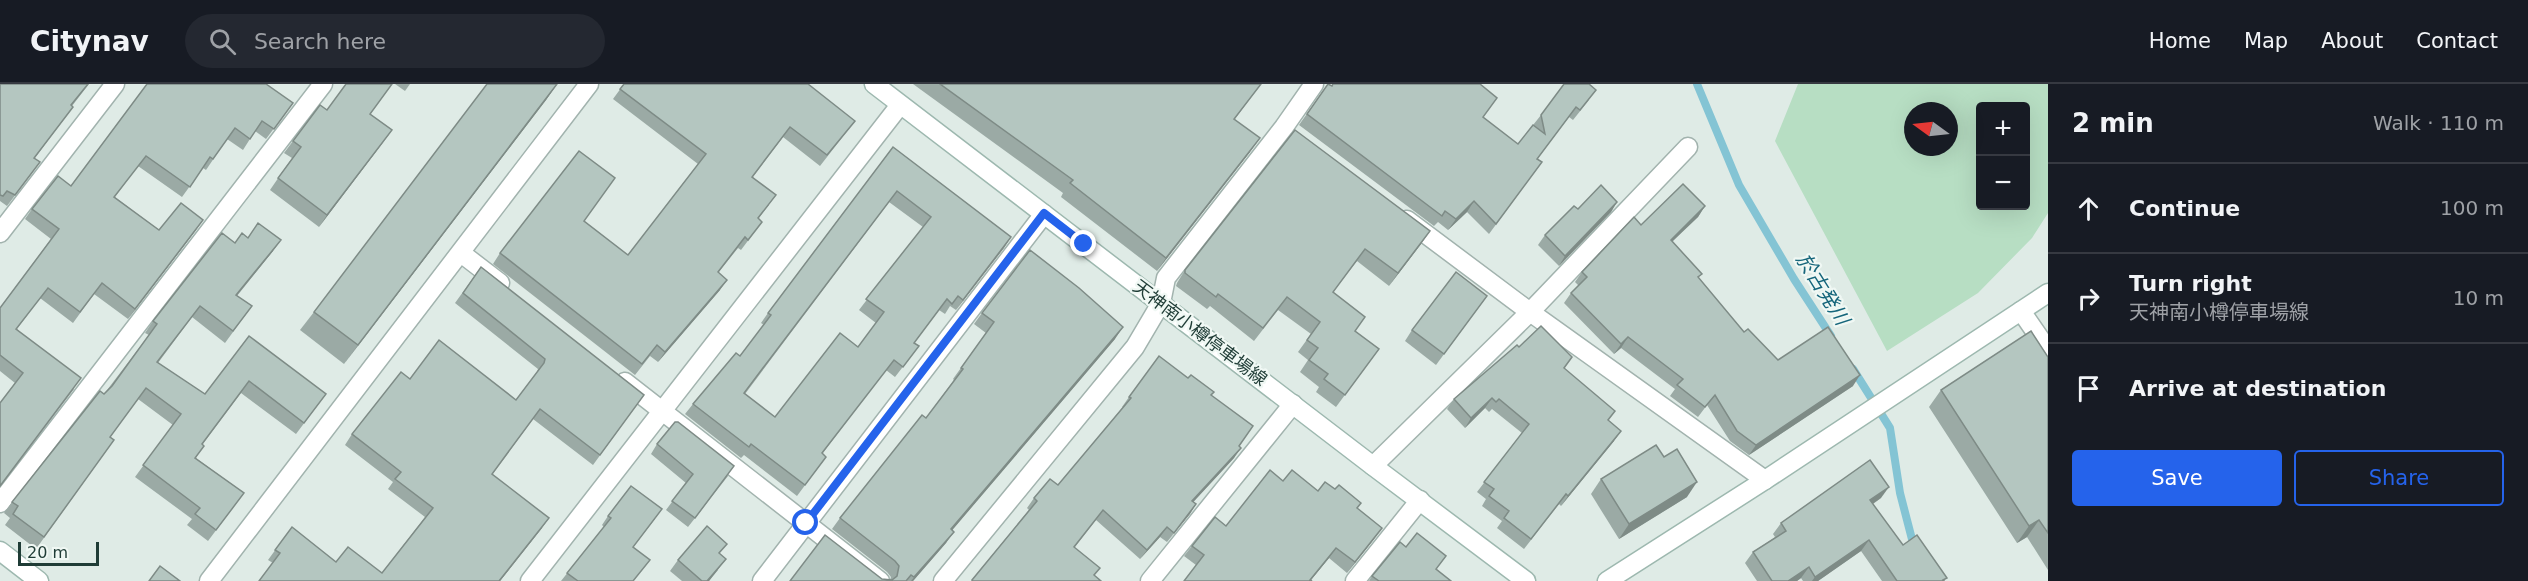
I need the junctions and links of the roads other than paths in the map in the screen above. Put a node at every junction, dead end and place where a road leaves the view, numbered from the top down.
1 (115, 84) edge
2 (322, 84) edge
3 (589, 84) edge
4 (874, 84) edge
5 (1314, 84) edge
6 (900, 105) junction
7 (1284, 127) junction
8 (1302, 141) edge
9 (1688, 147) dead end
10 (1397, 212) edge
11 (1044, 213) junction
12 (0, 233) edge
13 (461, 253) junction
14 (2048, 293) edge
15 (516, 296) edge
16 (1161, 303) junction
17 (2021, 311) junction
18 (1530, 312) junction
19 (2048, 350) edge
20 (616, 374) edge
21 (1293, 404) junction
22 (661, 410) junction
23 (1372, 466) junction
24 (1765, 480) junction
25 (1420, 500) junction
26 (0, 503) edge
27 (806, 523) junction
28 (0, 551) edge
29 (39, 581) edge
30 (209, 581) edge
31 (530, 581) edge
32 (762, 581) edge
33 (880, 581) edge
34 (942, 581) edge
35 (1150, 581) edge
36 (1355, 581) edge
37 (1526, 581) edge
38 (1607, 581) edge

1 - 12 street
2 - 26 street
3 - 13 street
4 - 6 street, 天神南小樽停車場線
5 - 7 street
6 - 11 street, 天神南小樽停車場線
6 - 22 street
7 - 8 street
7 - 16 street
9 - 18 street
10 - 18 street
11 - 16 street, 天神南小樽停車場線
11 - 27 street
13 - 15 street
13 - 30 street
14 - 17 street
16 - 21 street, 天神南小樽停車場線
16 - 34 street
17 - 19 street
17 - 24 street
18 - 23 street
18 - 24 street
20 - 22 street
21 - 23 street, 天神南小樽停車場線
21 - 35 street
22 - 27 street
22 - 31 street
23 - 25 street, 天神南小樽停車場線
24 - 38 street
25 - 36 street
25 - 37 street, 天神南小樽停車場線
27 - 32 street
27 - 33 street
28 - 29 street

